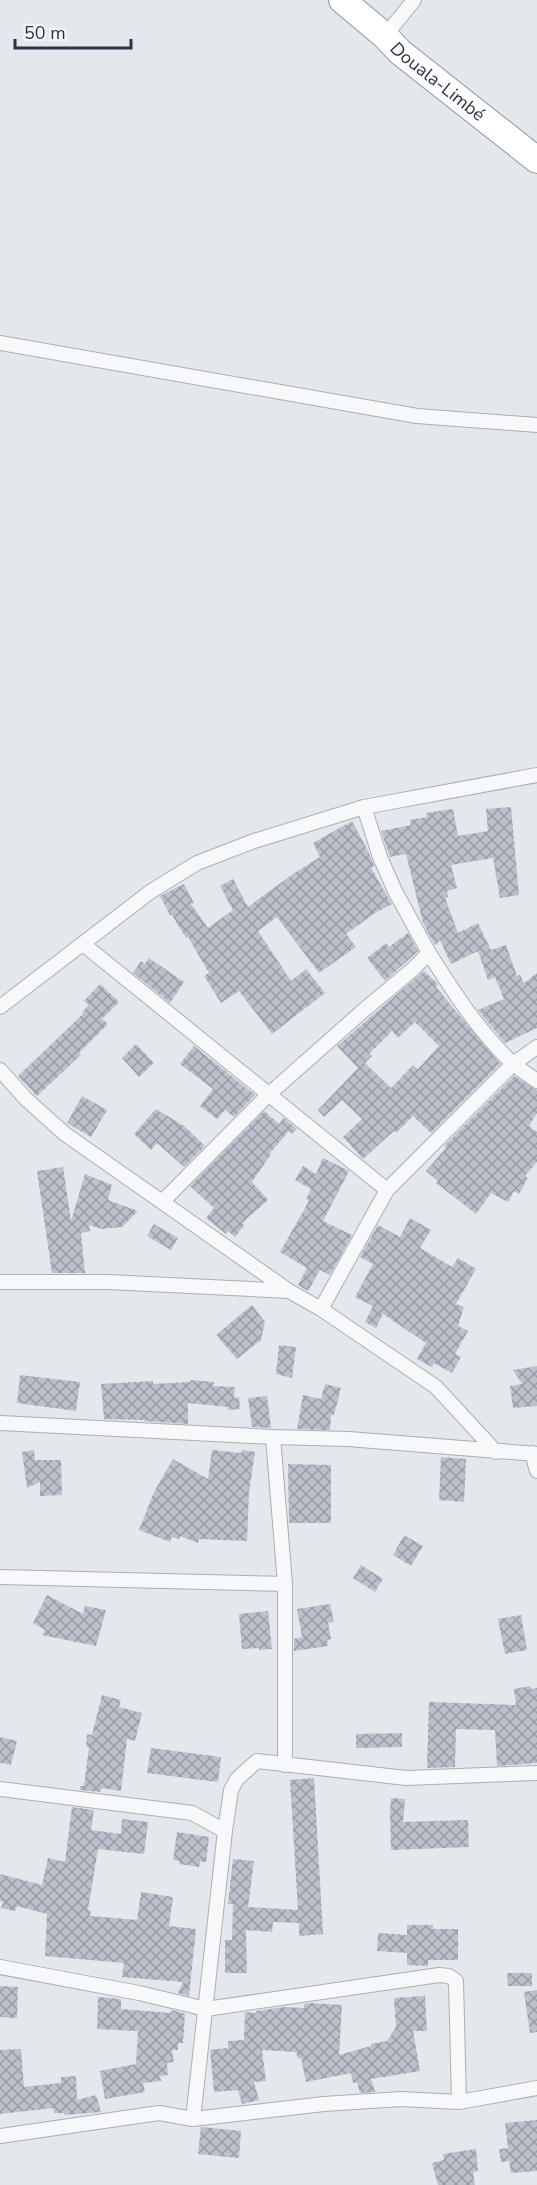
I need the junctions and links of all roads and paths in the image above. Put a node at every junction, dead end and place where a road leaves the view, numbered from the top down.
1 (342, 0) edge
2 (414, 0) edge
3 (385, 36) junction
4 (537, 160) edge
5 (0, 344) edge
6 (537, 425) edge
7 (537, 775) edge
8 (364, 807) junction
9 (83, 944) junction
10 (429, 953) junction
11 (0, 1007) edge
12 (537, 1047) edge
13 (513, 1064) junction
14 (0, 1070) edge
15 (537, 1081) edge
16 (268, 1095) junction
17 (387, 1190) junction
18 (162, 1202) junction
19 (0, 1282) edge
20 (289, 1291) junction
21 (321, 1309) junction
22 (0, 1423) edge
23 (273, 1437) junction
24 (496, 1452) junction
25 (535, 1453) edge
26 (537, 1472) edge
27 (0, 1577) edge
28 (285, 1584) junction
29 (285, 1765) junction
30 (537, 1773) edge
31 (0, 1789) edge
32 (225, 1831) junction
33 (0, 1967) edge
34 (206, 2009) junction
35 (537, 2088) edge
36 (459, 2102) junction
37 (194, 2119) junction
38 (0, 2136) edge

1 - 3 highway, Douala-Limbé
2 - 3 street
3 - 4 highway, Douala-Limbé
5 - 6 street
7 - 8 street
8 - 9 street
8 - 10 street
9 - 11 street
9 - 16 street
10 - 13 street
10 - 16 street
12 - 13 street
13 - 15 street
13 - 17 street
14 - 18 street
16 - 17 street
16 - 18 street
17 - 21 street
18 - 20 street
19 - 20 street
20 - 21 street
21 - 24 street
22 - 23 street
23 - 24 street
23 - 28 street
24 - 25 street
25 - 26 street
27 - 28 street
28 - 29 street
29 - 30 street
29 - 32 street
31 - 32 street
32 - 34 street
33 - 34 street
34 - 36 street
34 - 37 street
35 - 36 street
36 - 37 street
37 - 38 street

